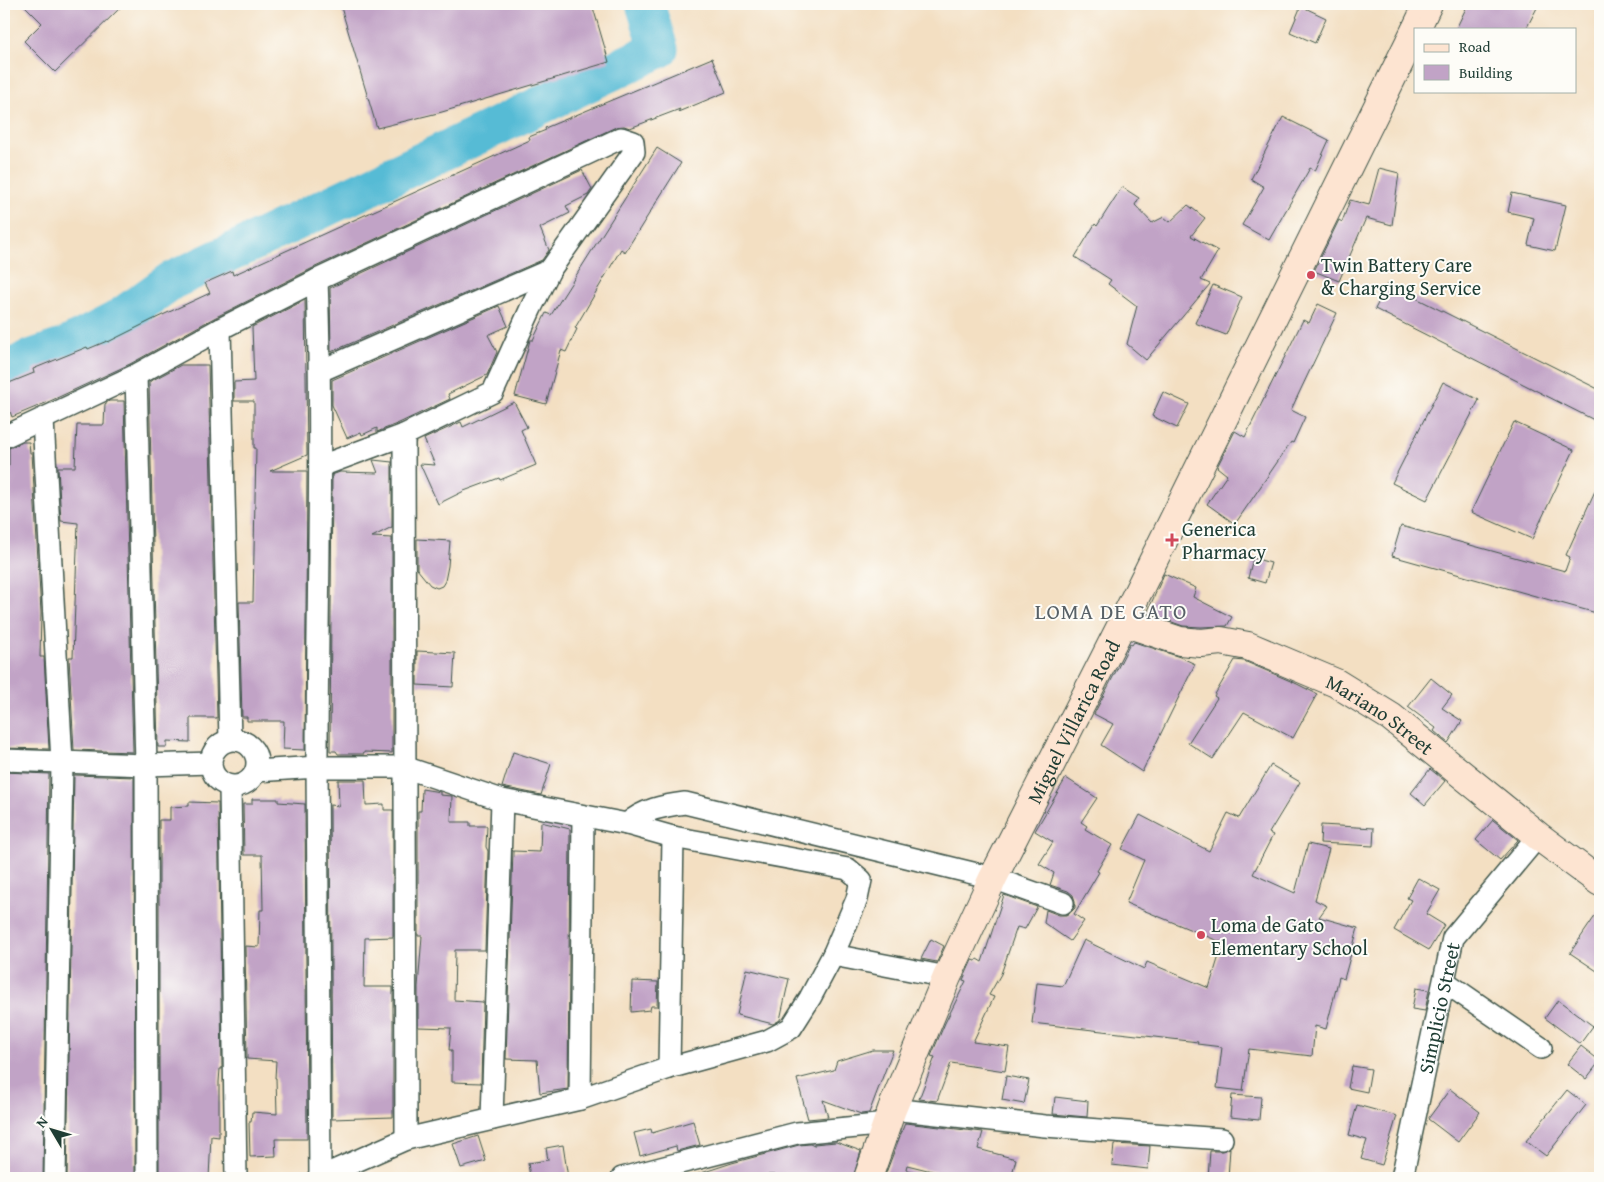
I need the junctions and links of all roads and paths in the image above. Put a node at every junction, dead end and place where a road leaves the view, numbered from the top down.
1 (1428, 4) edge
2 (1417, 28) edge
3 (1414, 34) edge
4 (550, 270) junction
5 (317, 280) junction
6 (220, 329) junction
7 (320, 371) junction
8 (136, 375) junction
9 (43, 420) junction
10 (404, 435) junction
11 (4, 437) edge
12 (321, 466) junction
13 (1123, 622) junction
14 (230, 740) junction
15 (4, 760) edge
16 (62, 762) junction
17 (211, 763) junction
18 (146, 764) junction
19 (317, 767) junction
20 (404, 767) junction
21 (256, 771) junction
22 (230, 786) junction
23 (502, 800) junction
24 (583, 816) junction
25 (626, 824) junction
26 (1538, 836) junction
27 (673, 837) junction
28 (992, 878) junction
29 (1600, 882) edge
30 (1063, 903) dead end
31 (833, 955) junction
32 (947, 977) junction
33 (1445, 982) junction
34 (1542, 1048) dead end
35 (669, 1068) junction
36 (580, 1099) junction
37 (889, 1117) junction
38 (492, 1119) junction
39 (406, 1138) junction
40 (1222, 1139) dead end
41 (55, 1178) edge
42 (147, 1178) edge
43 (236, 1178) edge
44 (320, 1178) edge
45 (622, 1178) edge
46 (868, 1178) edge
47 (1402, 1178) edge

1 - 2 main road, Miguel Villarica Road
3 - 13 main road, Miguel Villarica Road
4 - 5 street
4 - 7 street
4 - 10 street
5 - 6 street
5 - 7 street
6 - 8 street
6 - 14 street
7 - 12 street
8 - 9 street
8 - 18 street
9 - 11 street
9 - 16 street
10 - 12 street
10 - 20 street
12 - 19 street
13 - 26 main road, Mariano Street
13 - 28 main road, Miguel Villarica Road
14 - 17 street
14 - 21 street
15 - 16 street
16 - 18 street
16 - 41 street
17 - 18 street
17 - 22 street
18 - 42 street
19 - 20 street
19 - 21 street
19 - 44 street
20 - 23 street
20 - 39 street
21 - 22 street
22 - 43 street
23 - 24 street
23 - 38 street
24 - 25 street
24 - 36 street
25 - 27 street
25 - 28 street
26 - 29 main road, Mariano Street
26 - 33 street, Simplicio Street
27 - 31 street
27 - 35 street
28 - 30 street
28 - 32 main road, Miguel Villarica Road
31 - 32 street
31 - 35 street
32 - 37 main road, Miguel Villarica Road
33 - 34 street
33 - 47 street, Simplicio Street
35 - 36 street
36 - 38 street
37 - 40 street
37 - 45 street
37 - 46 main road, Miguel Villarica Road
38 - 39 street
39 - 44 street

